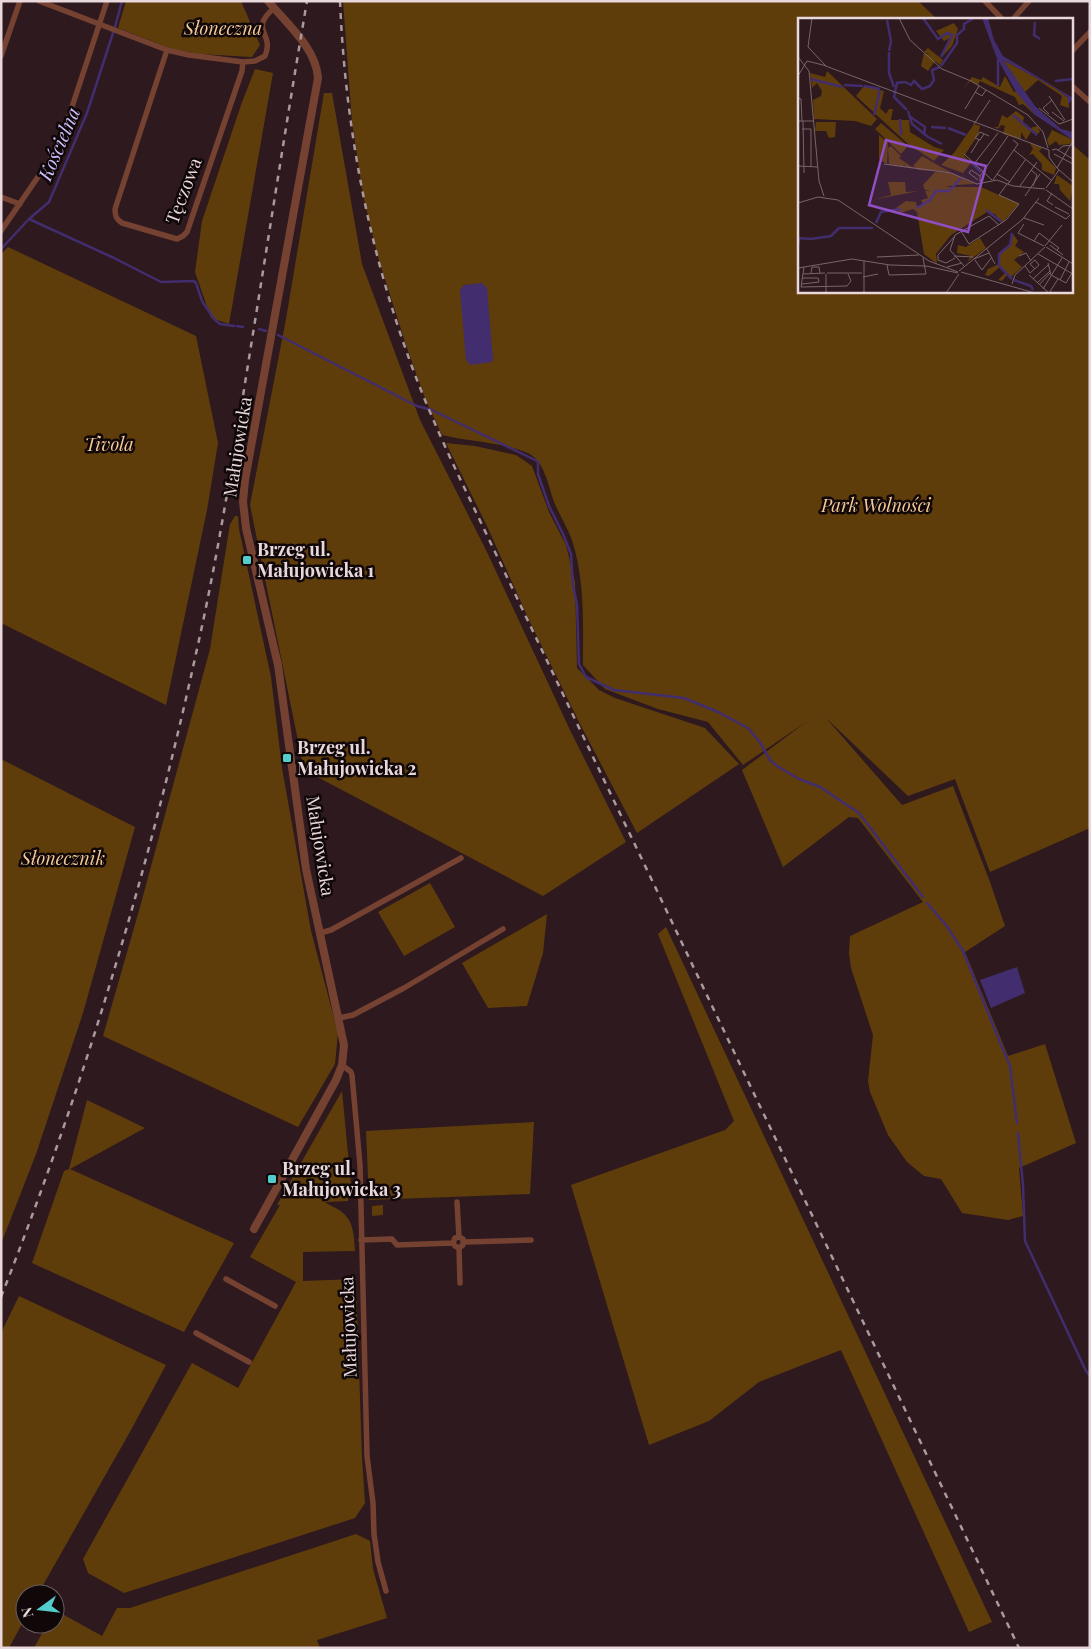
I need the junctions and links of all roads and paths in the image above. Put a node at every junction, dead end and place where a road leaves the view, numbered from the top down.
1 (20, 1) edge
2 (39, 1) edge
3 (107, 1) edge
4 (268, 1) edge
5 (985, 1) edge
6 (1029, 1) edge
7 (274, 8) junction
8 (1001, 18) edge
9 (1014, 18) edge
10 (99, 24) junction
11 (1090, 32) edge
12 (1074, 49) edge
13 (167, 50) junction
14 (1, 56) edge
15 (243, 62) junction
16 (1074, 88) edge
17 (1090, 102) edge
18 (1, 197) edge
19 (20, 204) junction
20 (1, 231) edge
21 (461, 858) dead end
22 (503, 929) dead end
23 (320, 933) junction
24 (340, 1018) junction
25 (342, 1065) junction
26 (457, 1202) dead end
27 (254, 1229) dead end
28 (458, 1237) junction
29 (361, 1240) junction
30 (531, 1240) dead end
31 (464, 1242) junction
32 (453, 1243) junction
33 (459, 1248) junction
34 (226, 1279) dead end
35 (460, 1283) dead end
36 (275, 1306) dead end
37 (196, 1333) dead end
38 (249, 1362) dead end
39 (386, 1591) dead end

1 - 14 street
2 - 10 street
3 - 10 street
4 - 7 street, Małujowicka
5 - 8 street
6 - 9 street
7 - 15 street
7 - 23 street, Małujowicka
10 - 13 street
10 - 19 street
11 - 12 street
13 - 15 street
13 - 15 street, Tęczowa
16 - 17 street
18 - 19 street
19 - 20 street
21 - 23 street
22 - 24 street
23 - 24 street, Małujowicka
24 - 25 street, Małujowicka
25 - 27 street, Małujowicka
25 - 29 street, Małujowicka
26 - 28 street
28 - 31 street
28 - 32 street
29 - 32 street
29 - 39 street, Małujowicka
30 - 31 street
31 - 33 street
32 - 33 street
33 - 35 street
34 - 36 street
37 - 38 street

